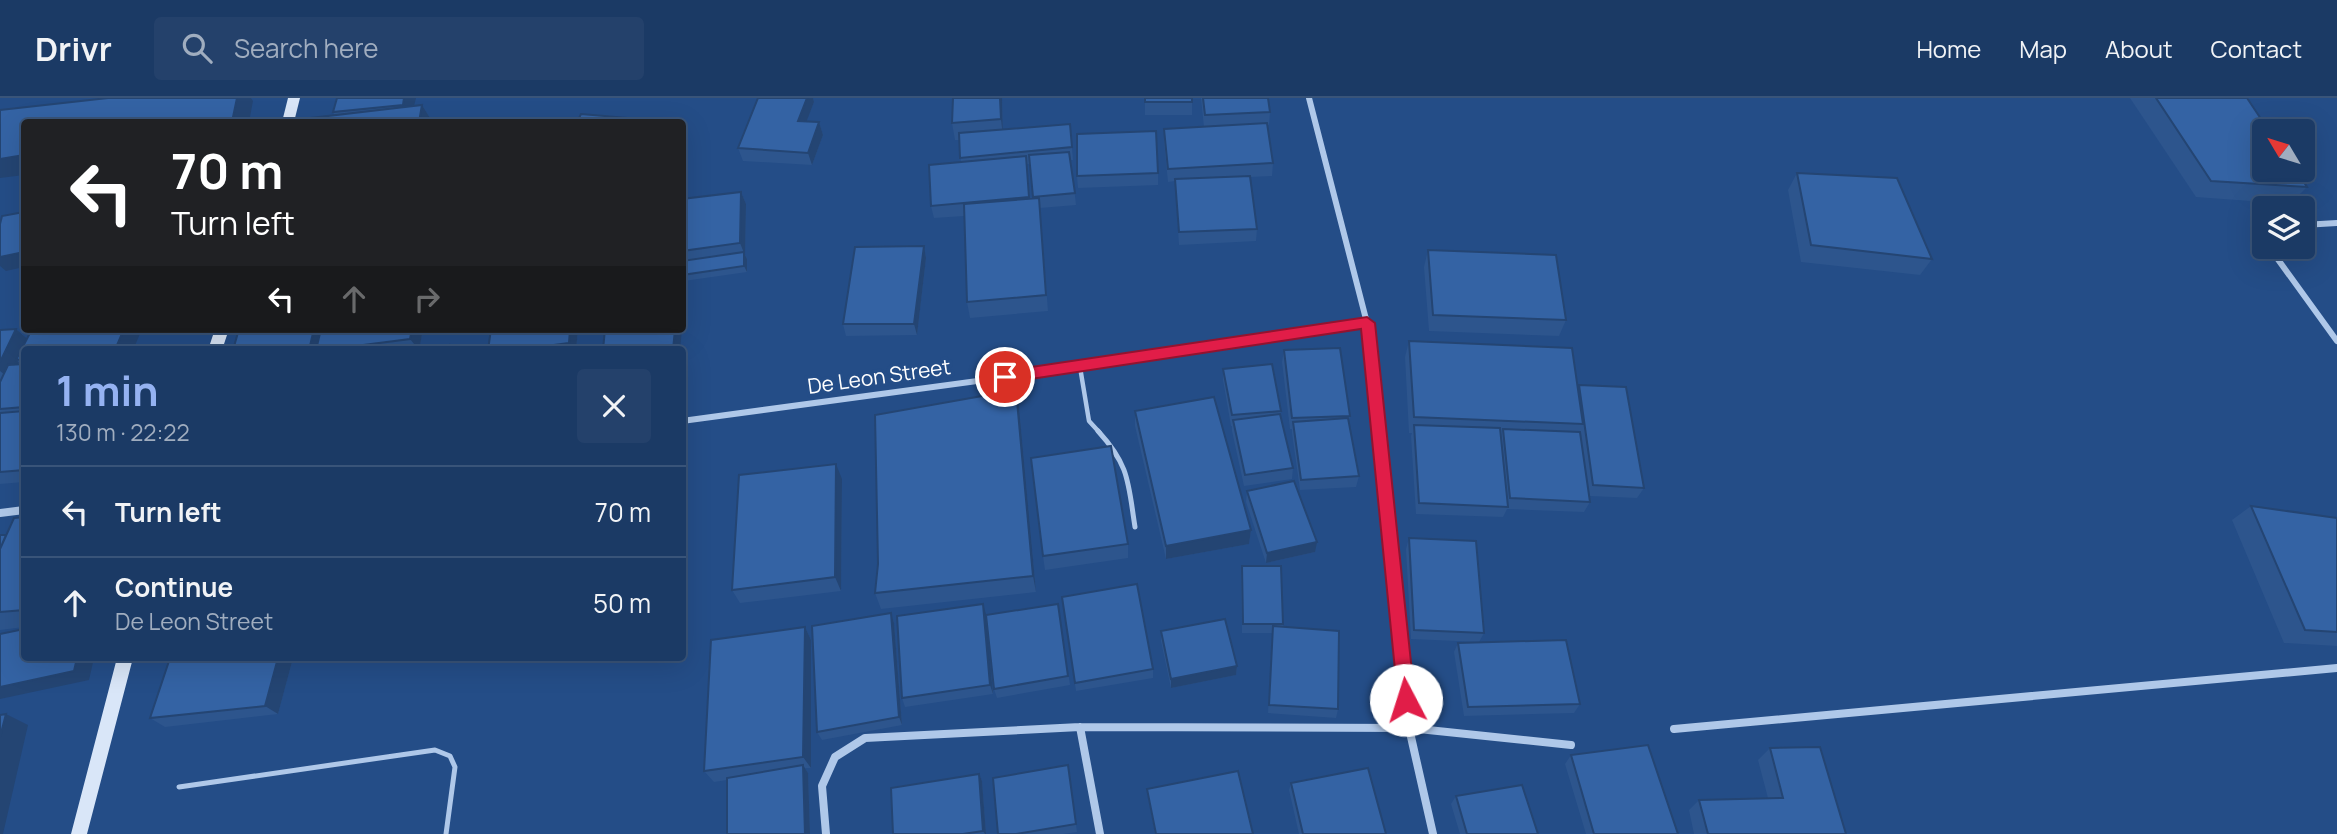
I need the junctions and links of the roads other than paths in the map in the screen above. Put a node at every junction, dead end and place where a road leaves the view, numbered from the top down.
1 (294, 98) edge
2 (1309, 98) edge
3 (289, 119) edge
4 (2337, 223) edge
5 (2315, 224) edge
6 (2278, 259) edge
7 (1367, 323) junction
8 (2337, 341) edge
9 (1080, 367) junction
10 (686, 420) edge
11 (21, 510) edge
12 (0, 513) edge
13 (1135, 527) dead end
14 (124, 661) edge
15 (2337, 668) edge
16 (1080, 727) junction
17 (1409, 728) junction
18 (1674, 729) dead end
19 (1571, 745) dead end
20 (180, 787) dead end
21 (79, 834) edge
22 (446, 834) edge
23 (826, 834) edge
24 (1100, 834) edge
25 (1433, 834) edge

1 - 3 main road
2 - 7 street
4 - 5 street
6 - 8 street
7 - 9 street, De Leon Street
7 - 17 street
9 - 10 street, De Leon Street
9 - 13 lane
11 - 12 street
14 - 21 main road
15 - 18 street
16 - 17 street
16 - 23 street
16 - 24 street
17 - 19 street
17 - 25 street
20 - 22 lane

